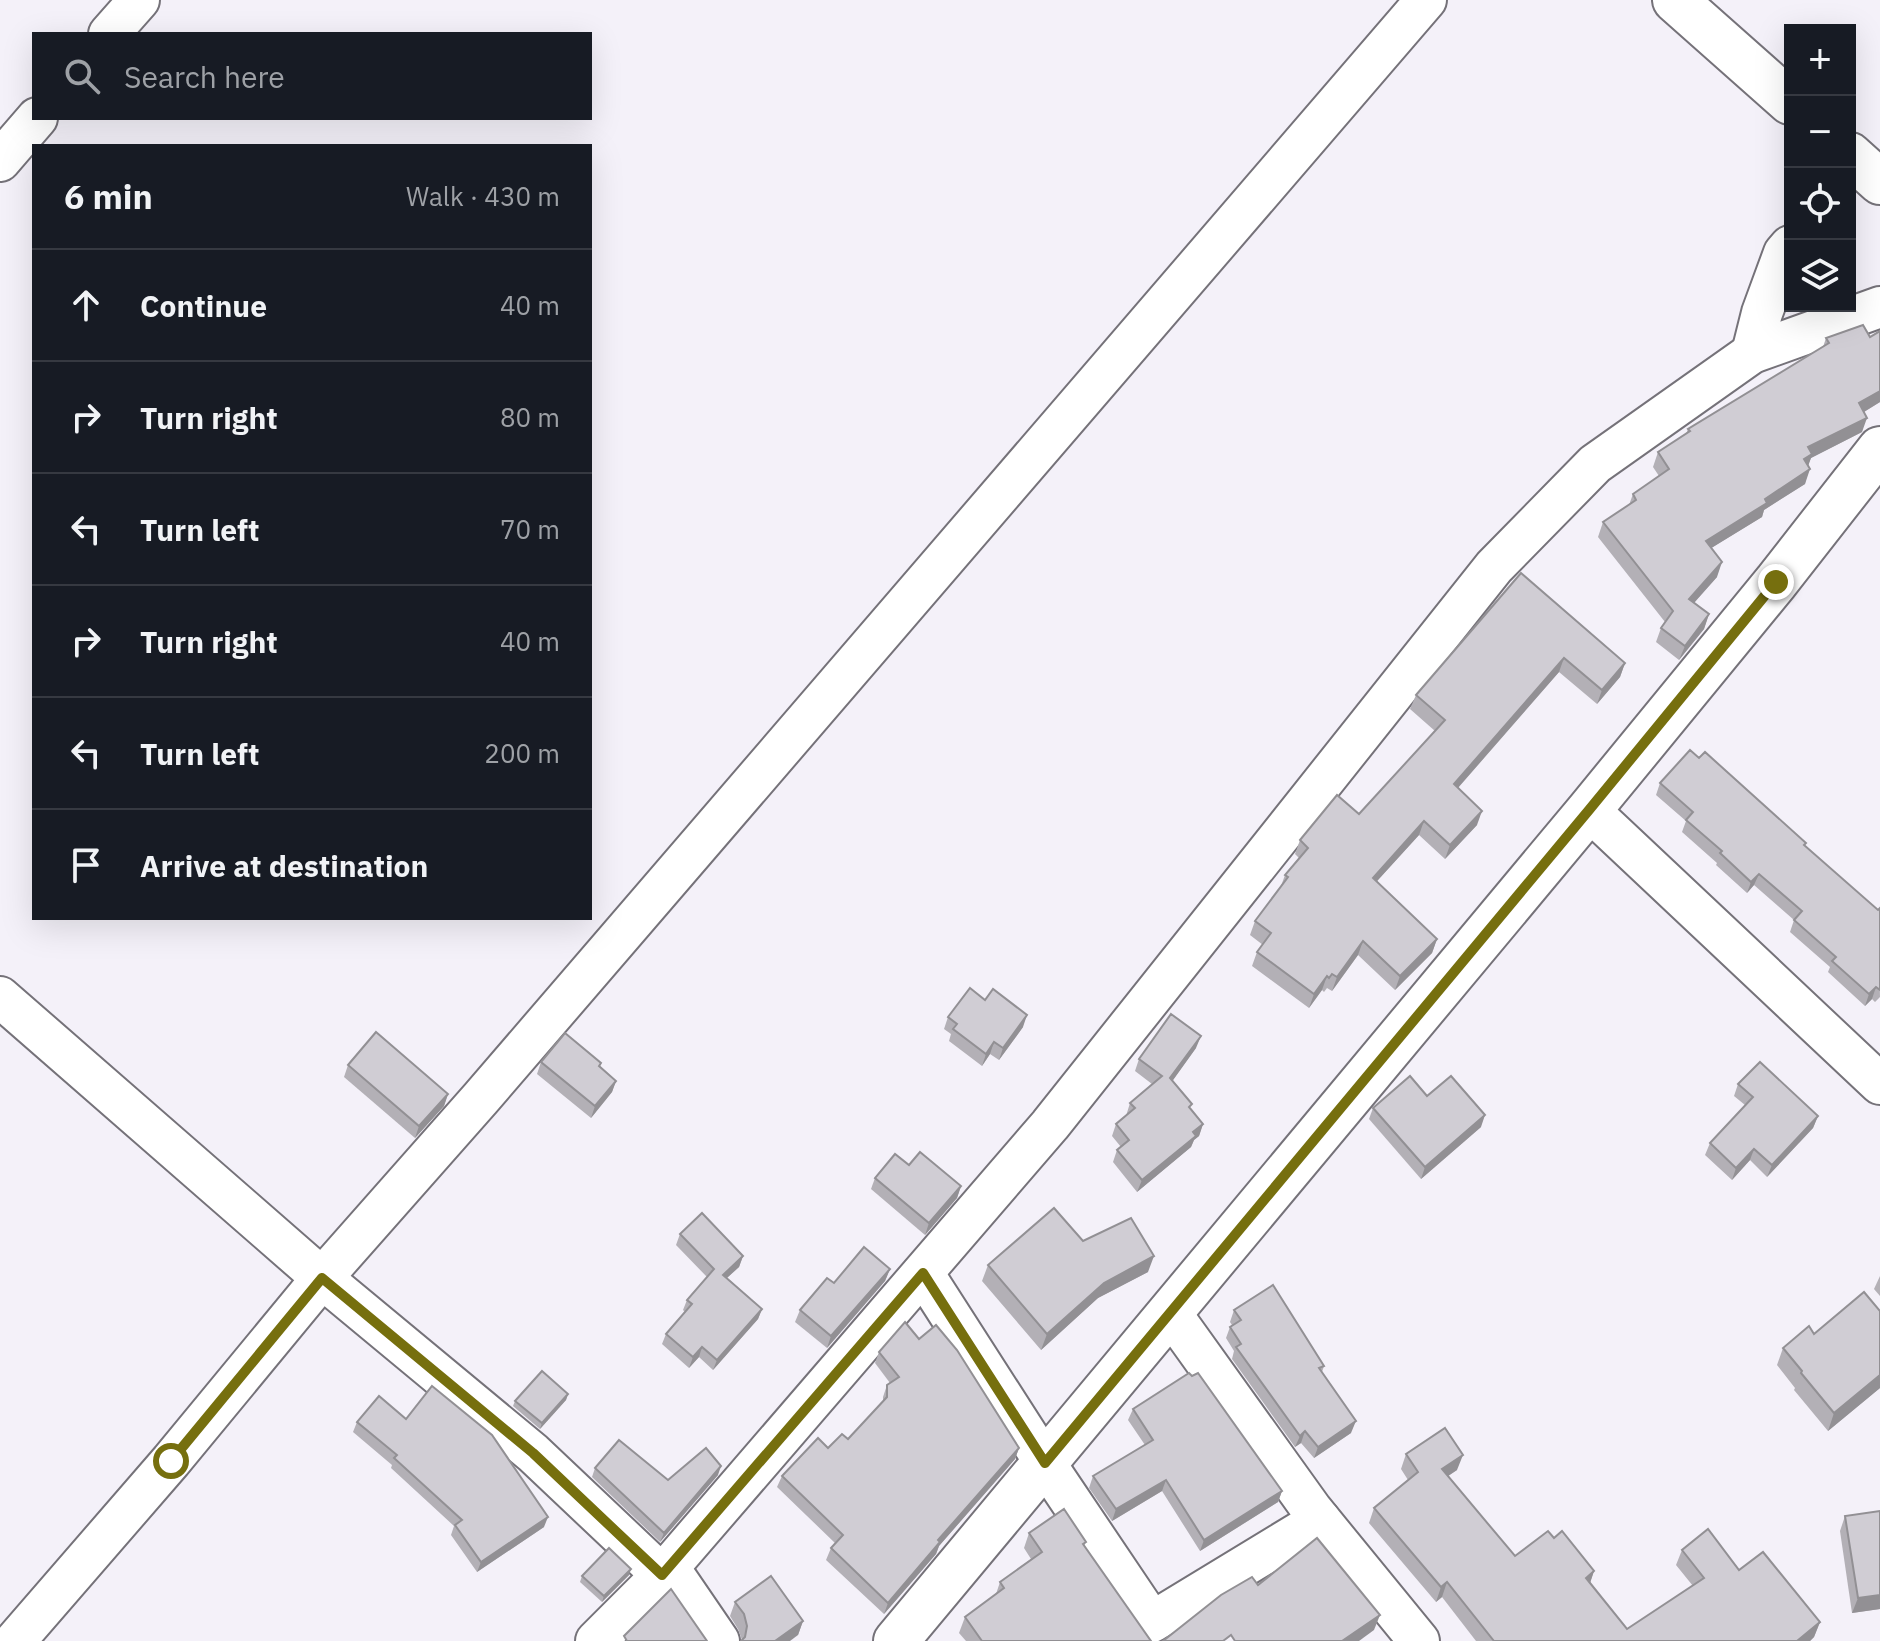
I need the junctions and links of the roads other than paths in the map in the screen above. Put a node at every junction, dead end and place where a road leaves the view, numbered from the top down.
1 (139, 0) edge
2 (1426, 0) edge
3 (1675, 0) edge
4 (111, 32) edge
5 (1784, 97) edge
6 (35, 120) edge
7 (0, 161) edge
8 (1784, 253) edge
9 (1880, 307) edge
10 (1752, 353) junction
11 (1880, 449) edge
12 (1589, 810) junction
13 (0, 997) edge
14 (1880, 1084) edge
15 (923, 1273) junction
16 (322, 1278) junction
17 (1170, 1312) junction
18 (1045, 1463) junction
19 (1320, 1520) junction
20 (662, 1575) junction
21 (27, 1637) edge
22 (596, 1641) edge
23 (719, 1641) edge
24 (896, 1641) edge
25 (1419, 1641) edge

1 - 4 street
2 - 16 street
3 - 5 street
6 - 7 street
8 - 10 street
9 - 10 street
10 - 15 street
11 - 12 street
12 - 14 street
12 - 17 street
13 - 16 street
15 - 18 street
15 - 20 street
16 - 20 street
16 - 21 street
17 - 18 street
17 - 19 street
18 - 19 street
18 - 24 street
19 - 25 street
20 - 22 street
20 - 23 street

